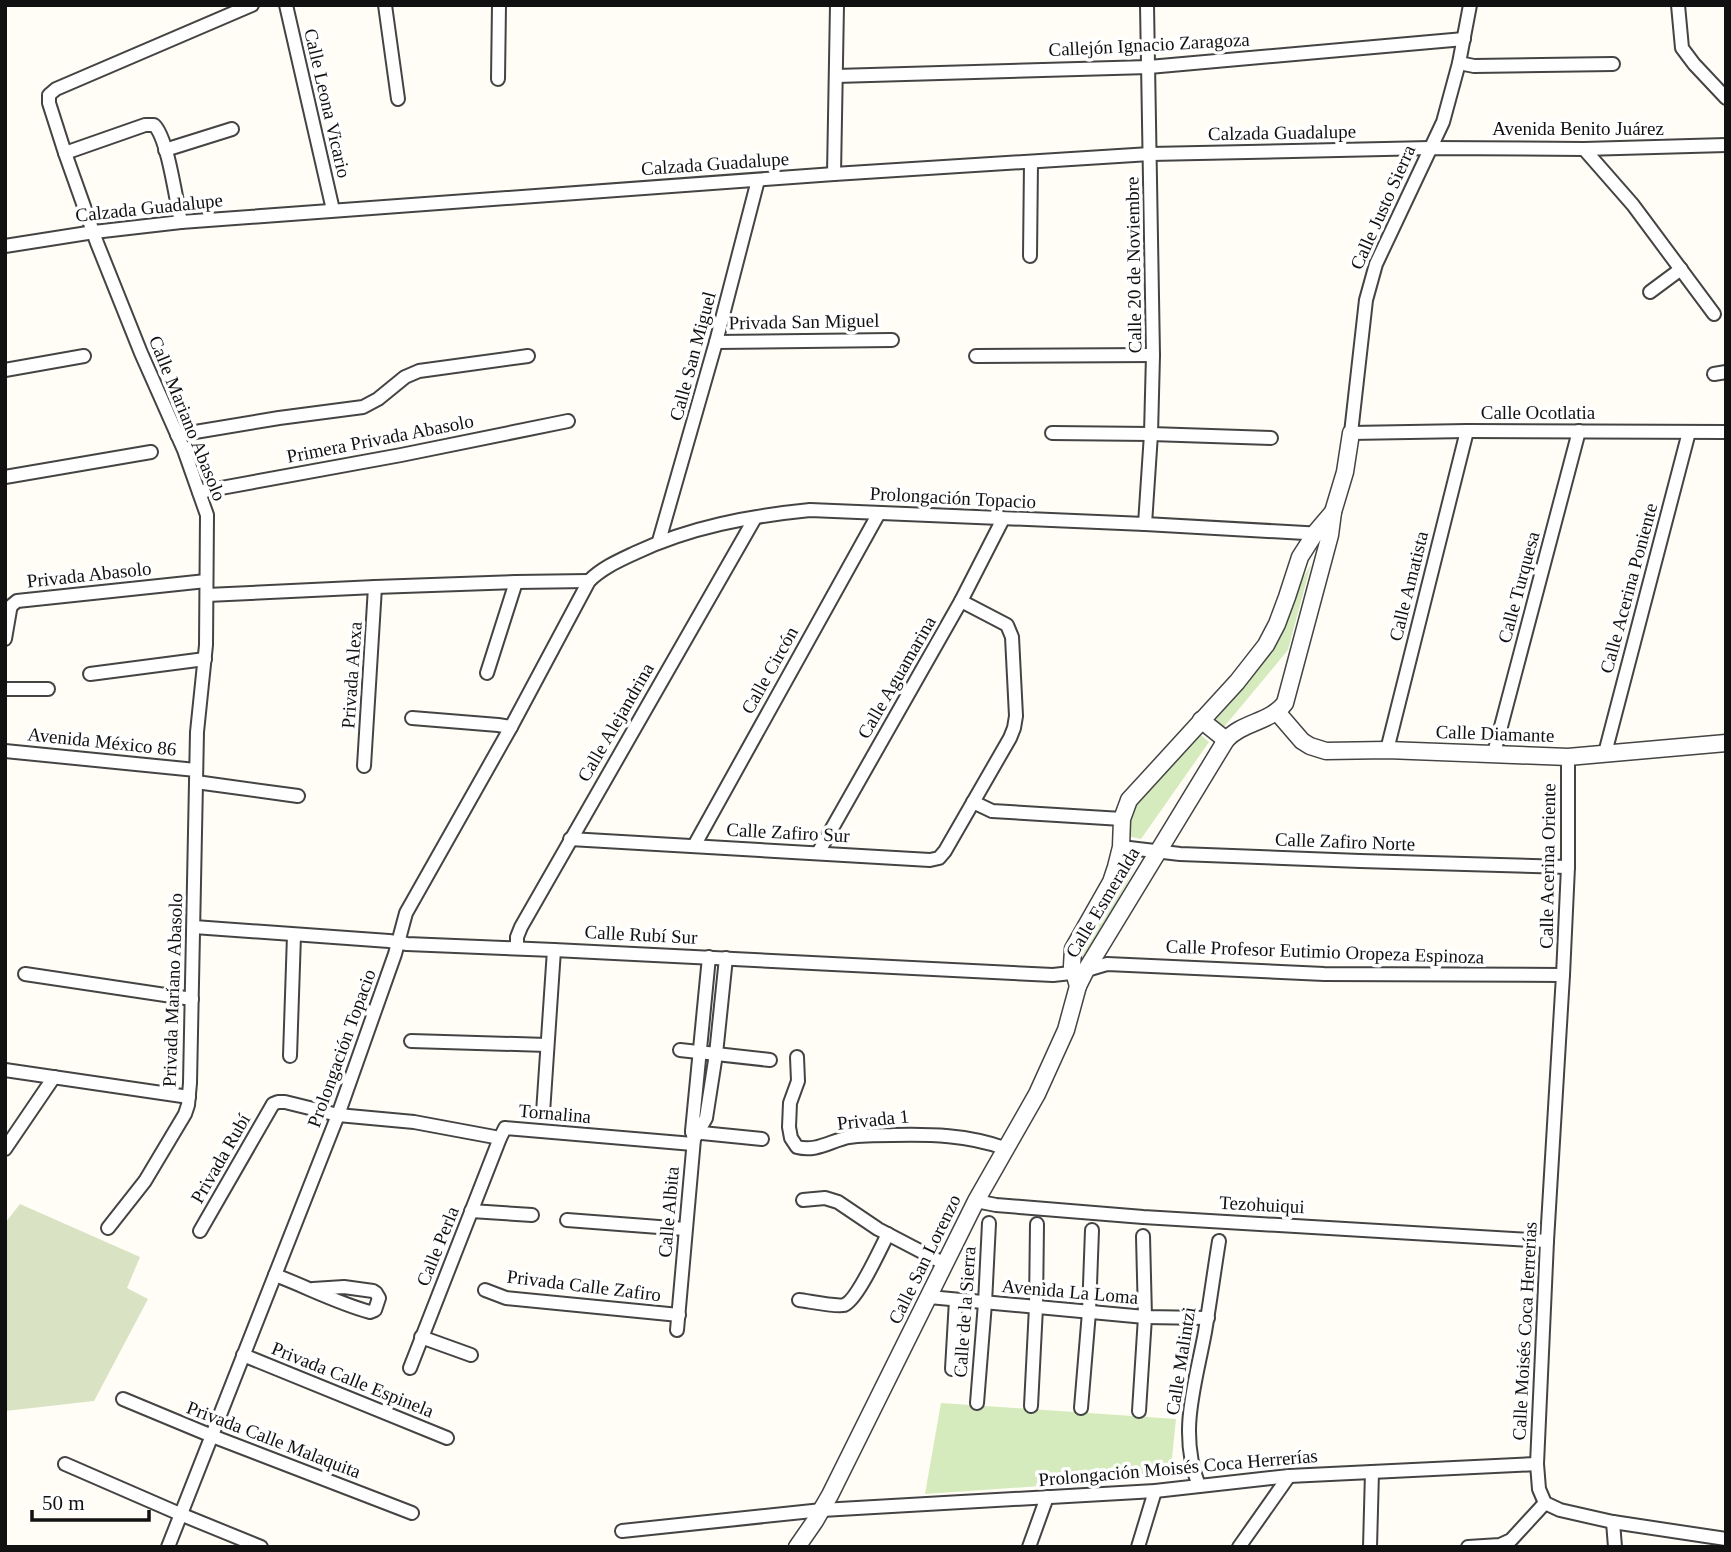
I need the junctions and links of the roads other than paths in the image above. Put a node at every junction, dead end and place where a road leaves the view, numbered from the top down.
1 (253, 5) edge
2 (286, 5) edge
3 (385, 5) edge
4 (499, 5) edge
5 (838, 5) edge
6 (1147, 5) edge
7 (1470, 5) edge
8 (1678, 5) edge
9 (1464, 39) junction
10 (1459, 63) junction
11 (1613, 64) dead end
12 (1149, 67) junction
13 (836, 76) junction
14 (498, 79) dead end
15 (398, 99) dead end
16 (1726, 99) edge
17 (232, 129) dead end
18 (1726, 145) edge
19 (1430, 148) junction
20 (1584, 149) junction
21 (165, 150) junction
22 (65, 153) junction
23 (1150, 154) junction
24 (1031, 162) junction
25 (834, 174) junction
26 (758, 180) junction
27 (333, 210) junction
28 (181, 222) junction
29 (94, 232) junction
30 (5, 246) edge
31 (1030, 256) dead end
32 (1681, 269) junction
33 (1650, 292) dead end
34 (1714, 314) dead end
35 (891, 340) dead end
36 (716, 342) junction
37 (1153, 355) junction
38 (84, 356) dead end
39 (528, 356) dead end
40 (976, 356) dead end
41 (5, 370) edge
42 (568, 421) dead end
43 (1467, 431) junction
44 (1579, 431) junction
45 (1689, 432) junction
46 (1726, 432) edge
47 (1052, 433) dead end
48 (1351, 433) junction
49 (1151, 434) junction
50 (177, 435) junction
51 (1271, 439) dead end
52 (151, 452) dead end
53 (5, 477) edge
54 (200, 492) junction
55 (878, 513) junction
56 (755, 518) junction
57 (1003, 519) junction
58 (1145, 524) junction
59 (1323, 534) junction
60 (659, 541) junction
61 (206, 581) junction
62 (516, 582) junction
63 (589, 582) junction
64 (375, 587) junction
65 (207, 595) junction
66 (961, 601) junction
67 (5, 639) edge
68 (205, 659) junction
69 (487, 673) dead end
70 (90, 674) dead end
71 (5, 688) edge
72 (48, 690) dead end
73 (1277, 712) junction
74 (412, 718) dead end
75 (1201, 720) junction
76 (511, 727) junction
77 (1226, 740) junction
78 (1726, 743) edge
79 (1387, 750) junction
80 (5, 751) edge
81 (1494, 753) junction
82 (1605, 753) junction
83 (1568, 757) junction
84 (364, 766) dead end
85 (196, 776) junction
86 (298, 796) dead end
87 (973, 802) junction
88 (1122, 819) junction
89 (570, 839) junction
90 (694, 846) junction
91 (1121, 847) junction
92 (1158, 851) junction
93 (818, 853) junction
94 (1568, 867) junction
95 (194, 927) junction
96 (294, 935) junction
97 (398, 943) junction
98 (517, 948) junction
99 (554, 950) junction
100 (709, 957) junction
101 (726, 958) junction
102 (25, 974) dead end
103 (1563, 975) junction
104 (1079, 976) junction
105 (192, 999) junction
106 (411, 1041) dead end
107 (547, 1045) junction
108 (680, 1050) dead end
109 (700, 1052) junction
110 (716, 1054) junction
111 (290, 1056) dead end
112 (797, 1057) dead end
113 (771, 1060) dead end
114 (5, 1070) edge
115 (54, 1077) junction
116 (189, 1097) junction
117 (273, 1104) joint
118 (542, 1113) dead end
119 (338, 1115) junction
120 (695, 1137) junction
121 (500, 1138) junction
122 (762, 1139) dead end
123 (5, 1149) edge
124 (1004, 1149) junction
125 (803, 1200) dead end
126 (975, 1202) junction
127 (471, 1211) junction
128 (531, 1215) dead end
129 (567, 1220) dead end
130 (989, 1223) dead end
131 (1037, 1224) dead end
132 (107, 1228) dead end
133 (685, 1229) junction
134 (1092, 1230) dead end
135 (200, 1231) dead end
136 (888, 1234) junction
137 (1143, 1236) dead end
138 (1219, 1241) dead end
139 (1547, 1241) junction
140 (945, 1264) junction
141 (275, 1275) junction
142 (313, 1289) dead end
143 (485, 1290) dead end
144 (929, 1297) junction
145 (799, 1300) dead end
146 (956, 1300) junction
147 (985, 1303) junction
148 (1036, 1307) junction
149 (1089, 1312) junction
150 (679, 1315) junction
151 (1145, 1317) junction
152 (1208, 1318) junction
153 (677, 1330) dead end
154 (421, 1337) junction
155 (243, 1355) junction
156 (471, 1355) dead end
157 (410, 1368) dead end
158 (952, 1369) dead end
159 (123, 1399) dead end
160 (977, 1403) dead end
161 (1031, 1405) dead end
162 (1081, 1408) dead end
163 (1139, 1411) dead end
164 (212, 1436) junction
165 (447, 1438) dead end
166 (65, 1464) dead end
167 (1537, 1464) junction
168 (1371, 1472) junction
169 (1289, 1476) junction
170 (1199, 1486) junction
171 (1155, 1491) junction
172 (1047, 1497) junction
173 (1545, 1503) junction
174 (822, 1510) junction
175 (412, 1513) dead end
176 (180, 1514) junction
177 (1613, 1522) junction
178 (622, 1531) dead end
179 (1726, 1539) edge
180 (168, 1547) edge
181 (261, 1547) edge
182 (797, 1547) edge
183 (1029, 1547) edge
184 (1138, 1547) edge
185 (1239, 1547) edge
186 (1370, 1547) edge
187 (1468, 1547) edge
188 (1615, 1547) edge

1 - 22 street, Calle Mariano Abasolo
2 - 27 street, Calle Leona Vicario
3 - 15 street
4 - 14 street
5 - 13 street
6 - 12 street, Calle 20 de Noviembre
7 - 9 street, Calle Justo Sierra
8 - 16 street
9 - 10 street, Calle Justo Sierra
9 - 12 street, Callejón Ignacio Zaragoza
10 - 11 street
10 - 19 street, Calle Justo Sierra
12 - 13 street, Callejón Ignacio Zaragoza
12 - 23 street, Calle 20 de Noviembre
13 - 25 street
17 - 21 street
18 - 20 street, Avenida Benito Juárez
19 - 20 street, Avenida Benito Juárez
19 - 23 street, Calzada Guadalupe
19 - 48 street, Calle Justo Sierra
20 - 32 street
21 - 22 street
21 - 28 street
22 - 29 street, Calle Mariano Abasolo
23 - 24 street, Calzada Guadalupe
23 - 37 street, Calle 20 de Noviembre
24 - 25 street, Calzada Guadalupe
24 - 31 street
25 - 26 street, Calzada Guadalupe
26 - 27 street, Calzada Guadalupe
26 - 36 street, Calle San Miguel
27 - 28 street, Calzada Guadalupe
28 - 29 street, Calzada Guadalupe
29 - 30 street, Calzada Guadalupe
29 - 50 street, Calle Mariano Abasolo
32 - 33 street
32 - 34 street
35 - 36 street, Privada San Miguel
36 - 60 street, Calle San Miguel
37 - 40 street
37 - 49 street, Calle 20 de Noviembre
38 - 41 street
39 - 50 street, Primera Privada Abasolo
42 - 54 street, Primera Privada Abasolo
43 - 44 street, Calle Ocotlatia
43 - 48 street, Calle Ocotlatia
43 - 79 street, Calle Amatista
44 - 45 street, Calle Ocotlatia
44 - 81 street, Calle Turquesa
45 - 46 street, Calle Ocotlatia
45 - 82 street, Calle Acerina Poniente
47 - 49 street
48 - 59 street, Calle Justo Sierra
49 - 51 street
49 - 58 street, Calle 20 de Noviembre
50 - 54 street, Calle Mariano Abasolo
52 - 53 street
54 - 61 street, Calle Mariano Abasolo
55 - 56 street, Prolongación Topacio
55 - 57 street, Prolongación Topacio
55 - 90 street, Calle Circón
56 - 60 street, Prolongación Topacio
56 - 89 street, Calle Alejandrina
57 - 58 street, Prolongación Topacio
57 - 66 street, Calle Aguamarina
58 - 59 street, Prolongación Topacio
59 - 73 street
59 - 75 street, Calle Esmeralda
60 - 63 street, Prolongación Topacio
61 - 65 street, Calle Mariano Abasolo
61 - 67 street, Privada Abasolo
62 - 63 street
62 - 64 street
62 - 69 street
63 - 76 street, Prolongación Topacio
64 - 65 street
64 - 84 street, Privada Alexa
65 - 68 street, Calle Mariano Abasolo
66 - 87 street
66 - 93 street, Calle Aguamarina
68 - 70 street
68 - 85 street, Calle Mariano Abasolo
71 - 72 street
73 - 77 street, Calle Esmeralda
73 - 79 street, Calle Diamante
74 - 76 street
75 - 77 street
75 - 88 street, Calle Esmeralda
76 - 97 street, Prolongación Topacio
77 - 92 street, Calle Esmeralda
78 - 82 street, Calle Diamante
79 - 81 street, Calle Diamante
80 - 85 street, Avenida México 86
81 - 83 street, Calle Diamante
82 - 83 street, Calle Diamante
83 - 94 street, Calle Acerina Oriente
85 - 86 street
85 - 95 street, Privada Mariano Abasolo
87 - 88 street
87 - 93 street, Calle Zafiro Sur
88 - 91 street, Calle Esmeralda
89 - 90 street, Calle Zafiro Sur
89 - 98 street, Calle Alejandrina
90 - 93 street, Calle Zafiro Sur
91 - 92 street, Calle Zafiro Norte
91 - 104 street, Calle Esmeralda
92 - 94 street, Calle Zafiro Norte
92 - 104 street, Calle Esmeralda
94 - 103 street, Calle Acerina Oriente
95 - 96 street, Calle Rubí Sur
95 - 105 street, Privada Mariano Abasolo
96 - 97 street, Calle Rubí Sur
96 - 111 street
97 - 98 street, Calle Rubí Sur
97 - 119 street, Prolongación Topacio
98 - 99 street, Calle Rubí Sur
99 - 100 street, Calle Rubí Sur
99 - 107 street
100 - 101 street, Calle Rubí Sur
100 - 109 street, Calle Albita
101 - 104 street, Calle Rubí Sur
101 - 110 street, Calle Albita
102 - 105 street
103 - 104 street, Calle Profesor Eutimio Oropeza Espinoza
103 - 139 street, Calle Moisés Coca Herrerías
104 - 124 street, Calle San Lorenzo
105 - 116 street, Privada Mariano Abasolo
106 - 107 street
107 - 118 street
108 - 109 street
109 - 110 street
109 - 120 street, Calle Albita
110 - 113 street
110 - 120 street, Calle Albita
112 - 124 street, Privada 1
114 - 115 street
115 - 116 street
115 - 123 street
116 - 132 street, Privada Mariano Abasolo
117 - 119 street, Tornalina
117 - 135 street, Privada Rubí
119 - 121 street, Tornalina
119 - 141 street, Prolongación Topacio
120 - 121 street, Tornalina
120 - 122 street, Tornalina
120 - 133 street, Calle Albita
121 - 127 street, Calle Perla
124 - 126 street, Calle San Lorenzo
125 - 136 street
126 - 139 street, Tezohuiqui
126 - 140 street, Calle San Lorenzo
127 - 128 street
127 - 154 street, Calle Perla
129 - 133 street
130 - 147 street, Calle de la Sierra
131 - 148 street
133 - 150 street, Calle Albita
134 - 149 street
136 - 140 street
136 - 145 street
137 - 151 street
138 - 152 street, Calle Malintzi
139 - 167 street, Calle Moisés Coca Herrerías
140 - 144 street, Calle San Lorenzo
141 - 142 street
141 - 155 street, Prolongación Topacio
143 - 150 street, Privada Calle Zafiro
144 - 146 street, Avenida La Loma
144 - 174 street, Calle San Lorenzo
146 - 147 street, Avenida La Loma
146 - 158 street
147 - 148 street, Avenida La Loma
147 - 160 street, Calle de la Sierra
148 - 149 street, Avenida La Loma
148 - 161 street
149 - 151 street, Avenida La Loma
149 - 162 street
150 - 153 street, Calle Albita
151 - 152 street, Avenida La Loma
151 - 163 street
152 - 170 street, Calle Malintzi
154 - 156 street
154 - 157 street, Calle Perla
155 - 164 street, Prolongación Topacio
155 - 165 street, Privada Calle Espinela
159 - 164 street, Privada Calle Malaquita
164 - 175 street, Privada Calle Malaquita
164 - 176 street, Prolongación Topacio
166 - 176 street
167 - 168 street, Prolongación Moisés Coca Herrerías
167 - 173 street, Calle Moisés Coca Herrerías
168 - 169 street, Prolongación Moisés Coca Herrerías
168 - 186 street
169 - 170 street, Prolongación Moisés Coca Herrerías
169 - 185 street
170 - 171 street, Prolongación Moisés Coca Herrerías
171 - 172 street, Prolongación Moisés Coca Herrerías
171 - 184 street
172 - 174 street, Prolongación Moisés Coca Herrerías
172 - 183 street
173 - 177 street
173 - 187 street
174 - 178 street, Prolongación Moisés Coca Herrerías
174 - 182 street, Calle San Lorenzo
176 - 180 street, Prolongación Topacio
176 - 181 street
177 - 179 street
177 - 188 street

